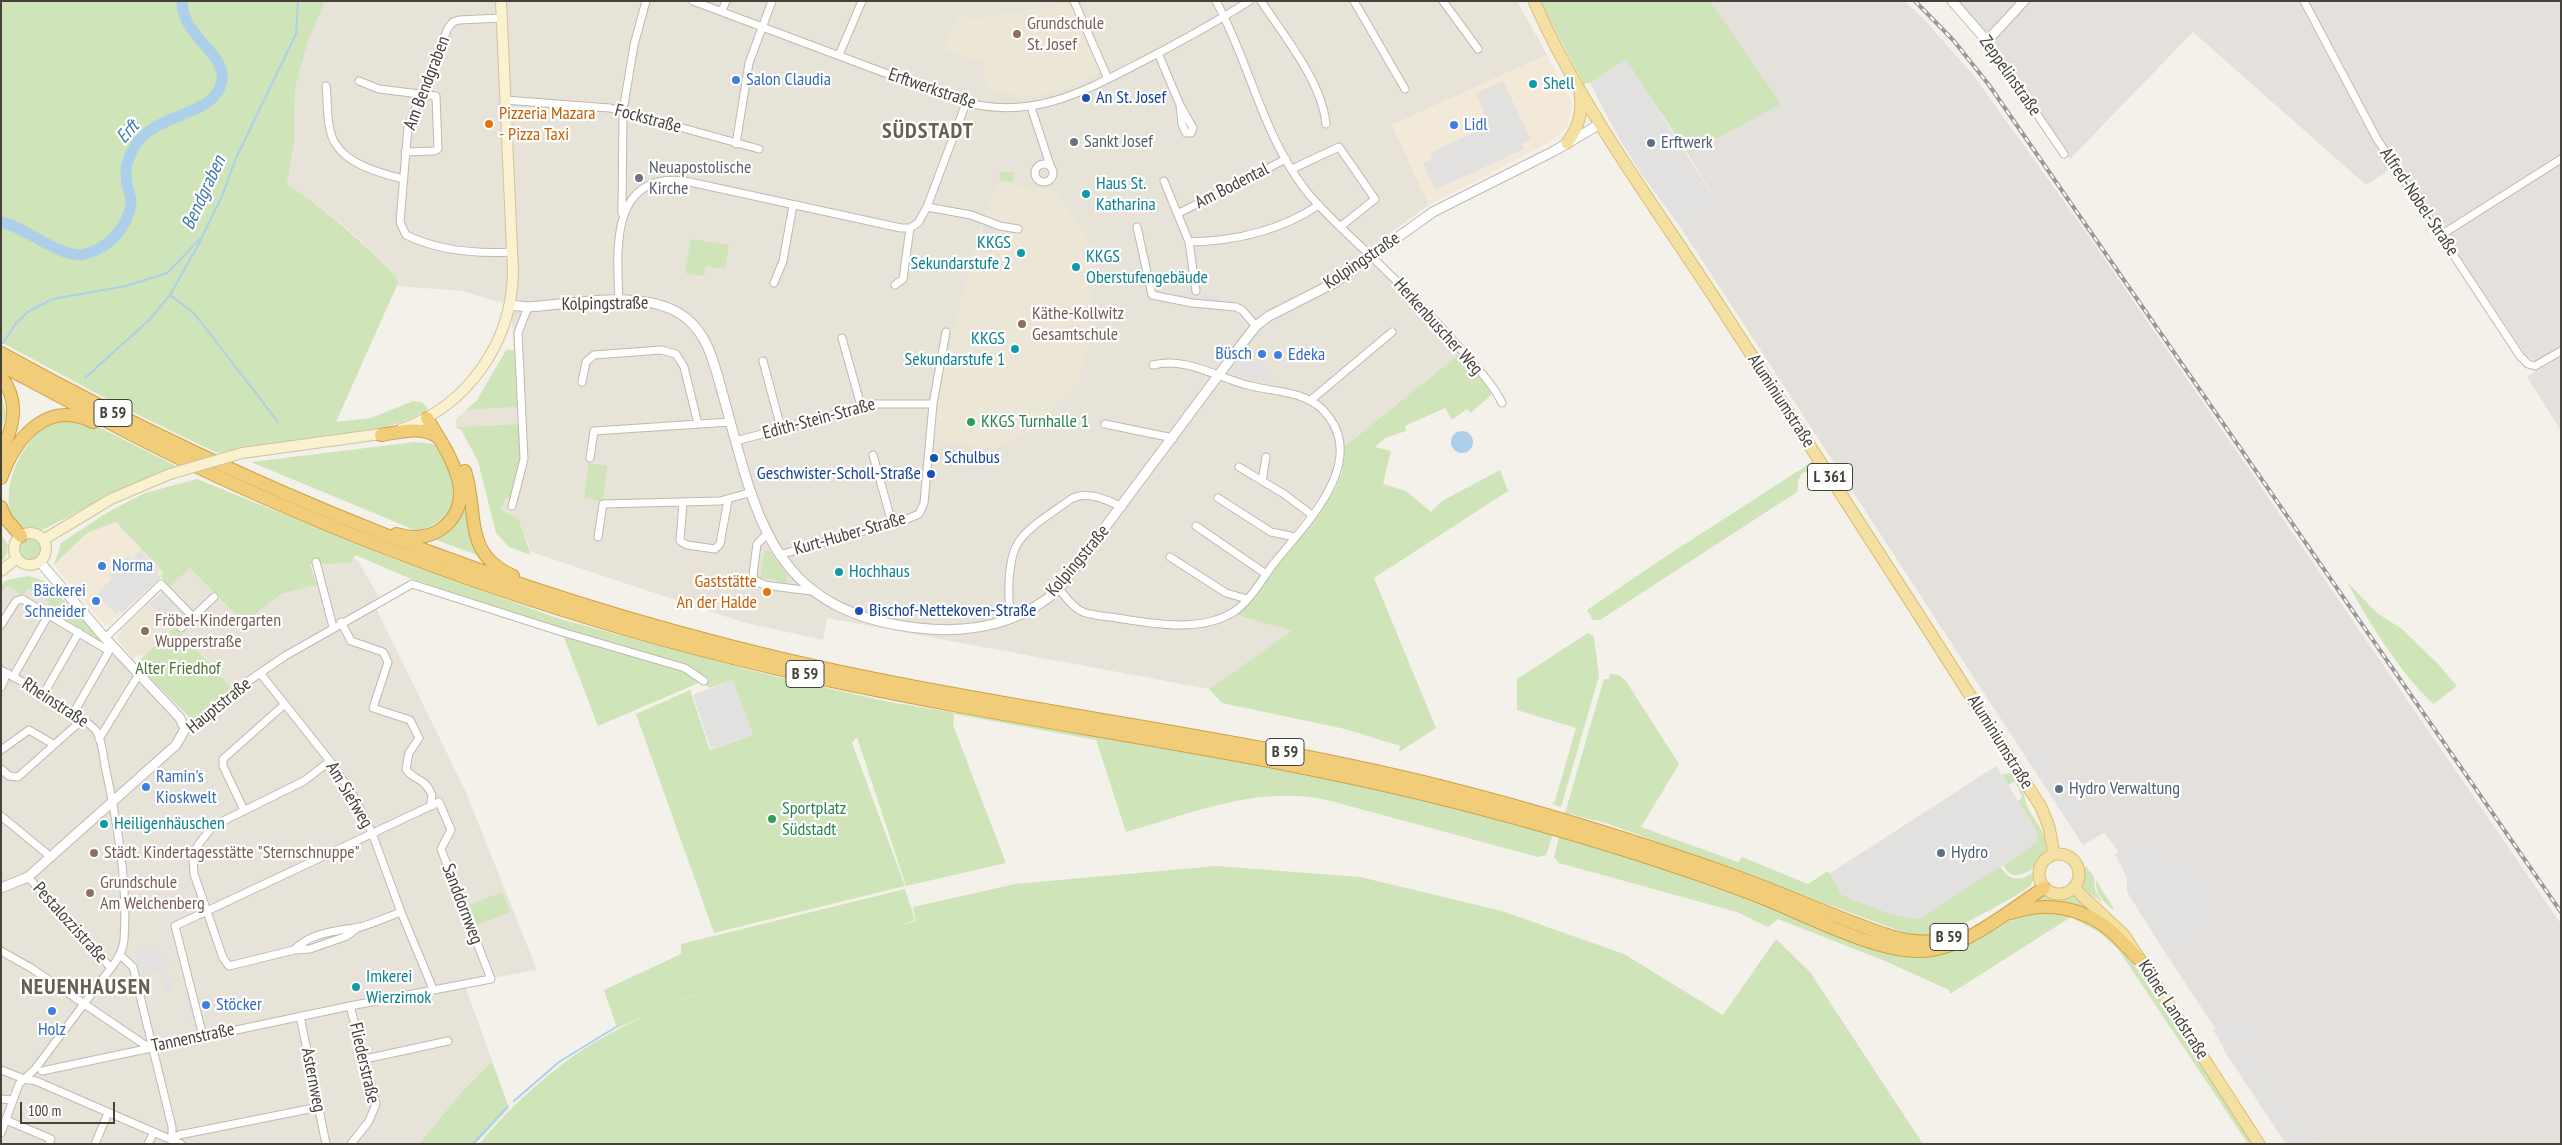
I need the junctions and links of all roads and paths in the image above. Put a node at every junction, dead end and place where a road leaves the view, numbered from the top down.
1 (502, 1) edge
2 (646, 1) edge
3 (693, 1) edge
4 (726, 1) edge
5 (772, 1) edge
6 (862, 1) edge
7 (1074, 1) edge
8 (1216, 1) edge
9 (1249, 1) edge
10 (1261, 1) edge
11 (1354, 1) edge
12 (1442, 1) edge
13 (1534, 1) edge
14 (1952, 1) edge
15 (2024, 1) edge
16 (2304, 1) edge
17 (722, 10) junction
18 (1225, 17) junction
19 (502, 18) junction
20 (762, 26) junction
21 (1987, 41) junction
22 (1478, 49) dead end
23 (1158, 53) junction
24 (840, 55) junction
25 (1108, 79) junction
26 (359, 81) dead end
27 (326, 86) dead end
28 (1579, 88) junction
29 (1405, 89) dead end
30 (420, 94) junction
31 (505, 100) junction
32 (966, 103) junction
33 (1180, 106) dead end
34 (1031, 107) junction
35 (623, 112) junction
36 (1326, 124) dead end
37 (1600, 124) junction
38 (1567, 143) junction
39 (736, 144) junction
40 (759, 149) dead end
41 (405, 152) junction
42 (2064, 154) dead end
43 (1286, 159) junction
44 (2561, 159) edge
45 (1051, 168) dead end
46 (1292, 169) junction
47 (403, 179) junction
48 (1164, 181) dead end
49 (793, 205) junction
50 (1319, 205) junction
51 (927, 207) junction
52 (1179, 213) junction
53 (622, 216) junction
54 (1137, 227) dead end
55 (1340, 227) junction
56 (910, 228) junction
57 (1018, 229) dead end
58 (2441, 234) junction
59 (1189, 242) junction
60 (512, 252) junction
61 (1372, 257) junction
62 (774, 283) dead end
63 (895, 285) dead end
64 (1196, 291) dead end
65 (619, 301) junction
66 (510, 305) junction
67 (528, 307) junction
68 (1256, 326) junction
69 (946, 332) dead end
70 (1392, 332) dead end
71 (842, 338) dead end
72 (2561, 351) edge
73 (1, 353) edge
74 (763, 361) dead end
75 (1, 364) edge
76 (1153, 365) dead end
77 (1219, 375) junction
78 (1, 376) edge
79 (582, 382) dead end
80 (1311, 400) junction
81 (1502, 402) dead end
82 (933, 404) junction
83 (861, 406) junction
84 (431, 416) junction
85 (730, 422) junction
86 (698, 424) junction
87 (1105, 424) dead end
88 (781, 428) junction
89 (381, 435) junction
90 (1173, 438) junction
91 (441, 441) junction
92 (736, 441) junction
93 (1, 453) edge
94 (170, 454) junction
95 (873, 455) dead end
96 (1266, 457) dead end
97 (590, 458) dead end
98 (1239, 467) dead end
99 (1, 478) edge
100 (1262, 481) junction
101 (752, 492) junction
102 (1218, 498) dead end
103 (728, 500) junction
104 (683, 502) junction
105 (512, 506) dead end
106 (1, 507) edge
107 (1122, 507) junction
108 (316, 508) junction
109 (1312, 516) junction
110 (892, 523) junction
111 (1, 525) edge
112 (1196, 526) dead end
113 (767, 534) junction
114 (598, 537) dead end
115 (1295, 537) junction
116 (18, 539) junction
117 (43, 540) junction
118 (779, 554) junction
119 (1170, 557) dead end
120 (17, 558) junction
121 (40, 562) junction
122 (316, 562) dead end
123 (1, 572) edge
124 (1266, 574) junction
125 (1058, 589) junction
126 (811, 591) junction
127 (214, 597) dead end
128 (1247, 599) junction
129 (567, 600) junction
130 (49, 614) junction
131 (193, 617) junction
132 (1012, 619) junction
133 (341, 622) junction
134 (1, 625) edge
135 (333, 627) junction
136 (181, 628) dead end
137 (79, 632) junction
138 (105, 638) junction
139 (7, 673) edge
140 (260, 673) junction
141 (138, 674) junction
142 (704, 681) dead end
143 (1, 686) edge
144 (43, 695) junction
145 (285, 704) junction
146 (73, 714) junction
147 (82, 720) junction
148 (185, 729) junction
149 (99, 739) junction
150 (53, 744) junction
151 (1, 750) edge
152 (330, 761) junction
153 (1, 769) edge
154 (113, 803) junction
155 (436, 804) junction
156 (244, 810) junction
157 (1, 816) edge
158 (372, 834) junction
159 (2054, 854) junction
160 (51, 858) junction
161 (28, 877) junction
162 (2042, 884) junction
163 (1, 888) edge
164 (2074, 888) junction
165 (208, 910) junction
166 (401, 912) junction
167 (1993, 921) junction
168 (1, 951) edge
169 (120, 955) junction
170 (2139, 959) junction
171 (111, 968) junction
172 (491, 979) joint
173 (433, 989) junction
174 (85, 1004) junction
175 (350, 1006) junction
176 (300, 1016) junction
177 (203, 1036) junction
178 (448, 1041) dead end
179 (152, 1047) junction
180 (365, 1059) junction
181 (1, 1070) edge
182 (42, 1070) dead end
183 (24, 1079) junction
184 (1, 1099) edge
185 (13, 1100) junction
186 (319, 1107) junction
187 (108, 1114) junction
188 (6, 1120) junction
189 (154, 1132) junction
190 (1, 1133) edge
191 (172, 1139) junction
192 (49, 1144) edge
193 (95, 1144) edge
194 (148, 1144) edge
195 (181, 1144) edge
196 (326, 1144) edge
197 (352, 1144) edge
198 (2259, 1144) edge

1 - 19 main road
2 - 35 street
3 - 17 street, Erftwerkstraße
4 - 17 street
5 - 20 street
6 - 24 street
7 - 25 street
8 - 18 street, Herkenbuscher Weg
9 - 18 street, Erftwerkstraße
10 - 36 street
11 - 29 street
12 - 22 street
13 - 28 main road, Aluminiumstraße / L 361
14 - 21 street, Zeppelinstraße
15 - 21 street
16 - 58 street, Alfred-Nobel-Straße
17 - 20 street, Erftwerkstraße
18 - 23 street, Erftwerkstraße
18 - 43 street, Herkenbuscher Weg
19 - 30 street, Am Bendgraben
19 - 31 main road
20 - 24 street, Erftwerkstraße
20 - 39 street
21 - 42 street, Zeppelinstraße
23 - 25 street, Erftwerkstraße
23 - 33 street
24 - 32 street, Erftwerkstraße
25 - 34 street, Erftwerkstraße
26 - 30 street
27 - 47 street
28 - 37 main road, Aluminiumstraße / L 361
28 - 38 main road
30 - 41 street, Am Bendgraben
30 - 41 street
31 - 35 street, Fockstraße
31 - 60 main road
32 - 34 street, Erftwerkstraße
32 - 51 street
34 - 45 street
35 - 39 street, Fockstraße
35 - 53 street
37 - 38 street, Kolpingstraße
37 - 159 main road, Aluminiumstraße / L 361
38 - 61 street, Kolpingstraße
39 - 40 street, Fockstraße
41 - 47 street, Am Bendgraben
43 - 46 street, Herkenbuscher Weg
43 - 52 street, Am Bodental
44 - 58 street
46 - 50 street, Herkenbuscher Weg
46 - 55 street
47 - 60 street, Am Bendgraben
48 - 52 street
49 - 53 street
49 - 56 street
49 - 62 street
50 - 55 street, Herkenbuscher Weg
50 - 59 street
51 - 56 street
51 - 57 street
52 - 59 street
53 - 65 street
54 - 68 street
55 - 61 street, Herkenbuscher Weg
56 - 63 street
58 - 72 street, Alfred-Nobel-Straße
59 - 64 street
60 - 66 main road
61 - 68 street, Kolpingstraße
61 - 81 street, Herkenbuscher Weg
65 - 67 street, Kolpingstraße
65 - 85 street, Kolpingstraße
66 - 67 street, Kolpingstraße
66 - 84 main road
67 - 105 street
68 - 77 street, Kolpingstraße
69 - 82 street
70 - 80 street
71 - 83 street
73 - 108 highway, B 59
74 - 88 street
75 - 94 highway, B 59
76 - 77 street
77 - 80 street
77 - 90 street, Kolpingstraße
78 - 93 highway
79 - 86 street
80 - 109 street
82 - 83 street, Edith-Stein-Straße
82 - 110 street, Kurt-Huber-Straße
83 - 88 street, Edith-Stein-Straße
84 - 89 main road
84 - 91 highway
84 - 129 highway
85 - 86 street
85 - 92 street, Kolpingstraße
86 - 97 street
87 - 90 street
88 - 92 street, Edith-Stein-Straße
89 - 91 highway
89 - 117 main road, bridge
90 - 107 street, Kolpingstraße
91 - 108 highway
92 - 101 street, Kolpingstraße
94 - 99 highway
94 - 167 highway, B 59
95 - 110 street
96 - 100 street
98 - 100 street
100 - 109 street
101 - 103 street
101 - 113 street, Kolpingstraße
102 - 115 street
103 - 104 street
103 - 104 street
104 - 114 street
106 - 116 highway
107 - 125 street, Kolpingstraße
107 - 132 street
108 - 129 highway, B 59
109 - 115 street
110 - 118 street, Kurt-Huber-Straße
111 - 116 highway
112 - 124 street
113 - 118 street, Kolpingstraße
113 - 126 street
115 - 124 street
116 - 117 main road
116 - 120 main road
117 - 121 main road
118 - 126 street, Kolpingstraße
119 - 128 street
120 - 121 main road
120 - 123 main road
121 - 138 street
122 - 135 street
124 - 128 street
125 - 128 street
125 - 132 street, Kolpingstraße
126 - 132 street, Kolpingstraße
127 - 131 street
129 - 162 highway, B 59
130 - 134 street
130 - 137 street
130 - 139 street
131 - 136 street
131 - 138 street
133 - 135 street, Hauptstraße
133 - 142 street, Hauptstraße
133 - 155 street, Sanddornweg
135 - 140 street, Hauptstraße
137 - 144 street
137 - 146 street
138 - 141 street
139 - 143 street
139 - 144 street, Rheinstraße
140 - 145 street, Am Siefweg
140 - 148 street, Hauptstraße
141 - 148 street
141 - 149 street
144 - 146 street, Rheinstraße
145 - 152 street, Am Siefweg
145 - 156 street
146 - 147 street, Rheinstraße
147 - 149 street, Rheinstraße
147 - 150 street
148 - 154 street, Hauptstraße
149 - 154 street, Rheinstraße
150 - 151 street
150 - 153 street
152 - 156 street
152 - 158 street, Am Siefweg
154 - 160 street, Hauptstraße
154 - 169 street, Rheinstraße
155 - 158 street
155 - 172 street, Sanddornweg
156 - 165 street
157 - 160 street
158 - 165 street
158 - 166 street, Am Siefweg
159 - 162 main road
159 - 164 main road
160 - 161 street, Hauptstraße
161 - 163 street, Hauptstraße
161 - 171 street, Pestalozzistraße
162 - 164 main road
162 - 167 highway
164 - 170 main road, Kölner Landstraße
165 - 166 street
165 - 177 street
166 - 173 street, Am Siefweg
167 - 170 highway
168 - 174 street
169 - 171 street
169 - 179 street
170 - 198 main road, Kölner Landstraße
171 - 174 street
172 - 173 street, Tannenstraße
173 - 175 street, Tannenstraße
174 - 179 street
174 - 183 street
175 - 176 street, Tannenstraße
175 - 180 street, Fliederstraße
176 - 177 street, Tannenstraße
176 - 186 street, Asternweg
177 - 179 street, Tannenstraße
178 - 180 street
179 - 182 street, Tannenstraße
179 - 191 street
180 - 197 street, Fliederstraße
181 - 183 street
183 - 185 street
183 - 187 street
184 - 185 street
185 - 188 street
186 - 191 street
186 - 196 street, Asternweg
187 - 189 street
187 - 193 street
188 - 190 street
188 - 192 street
189 - 191 street
189 - 194 street
191 - 195 street

